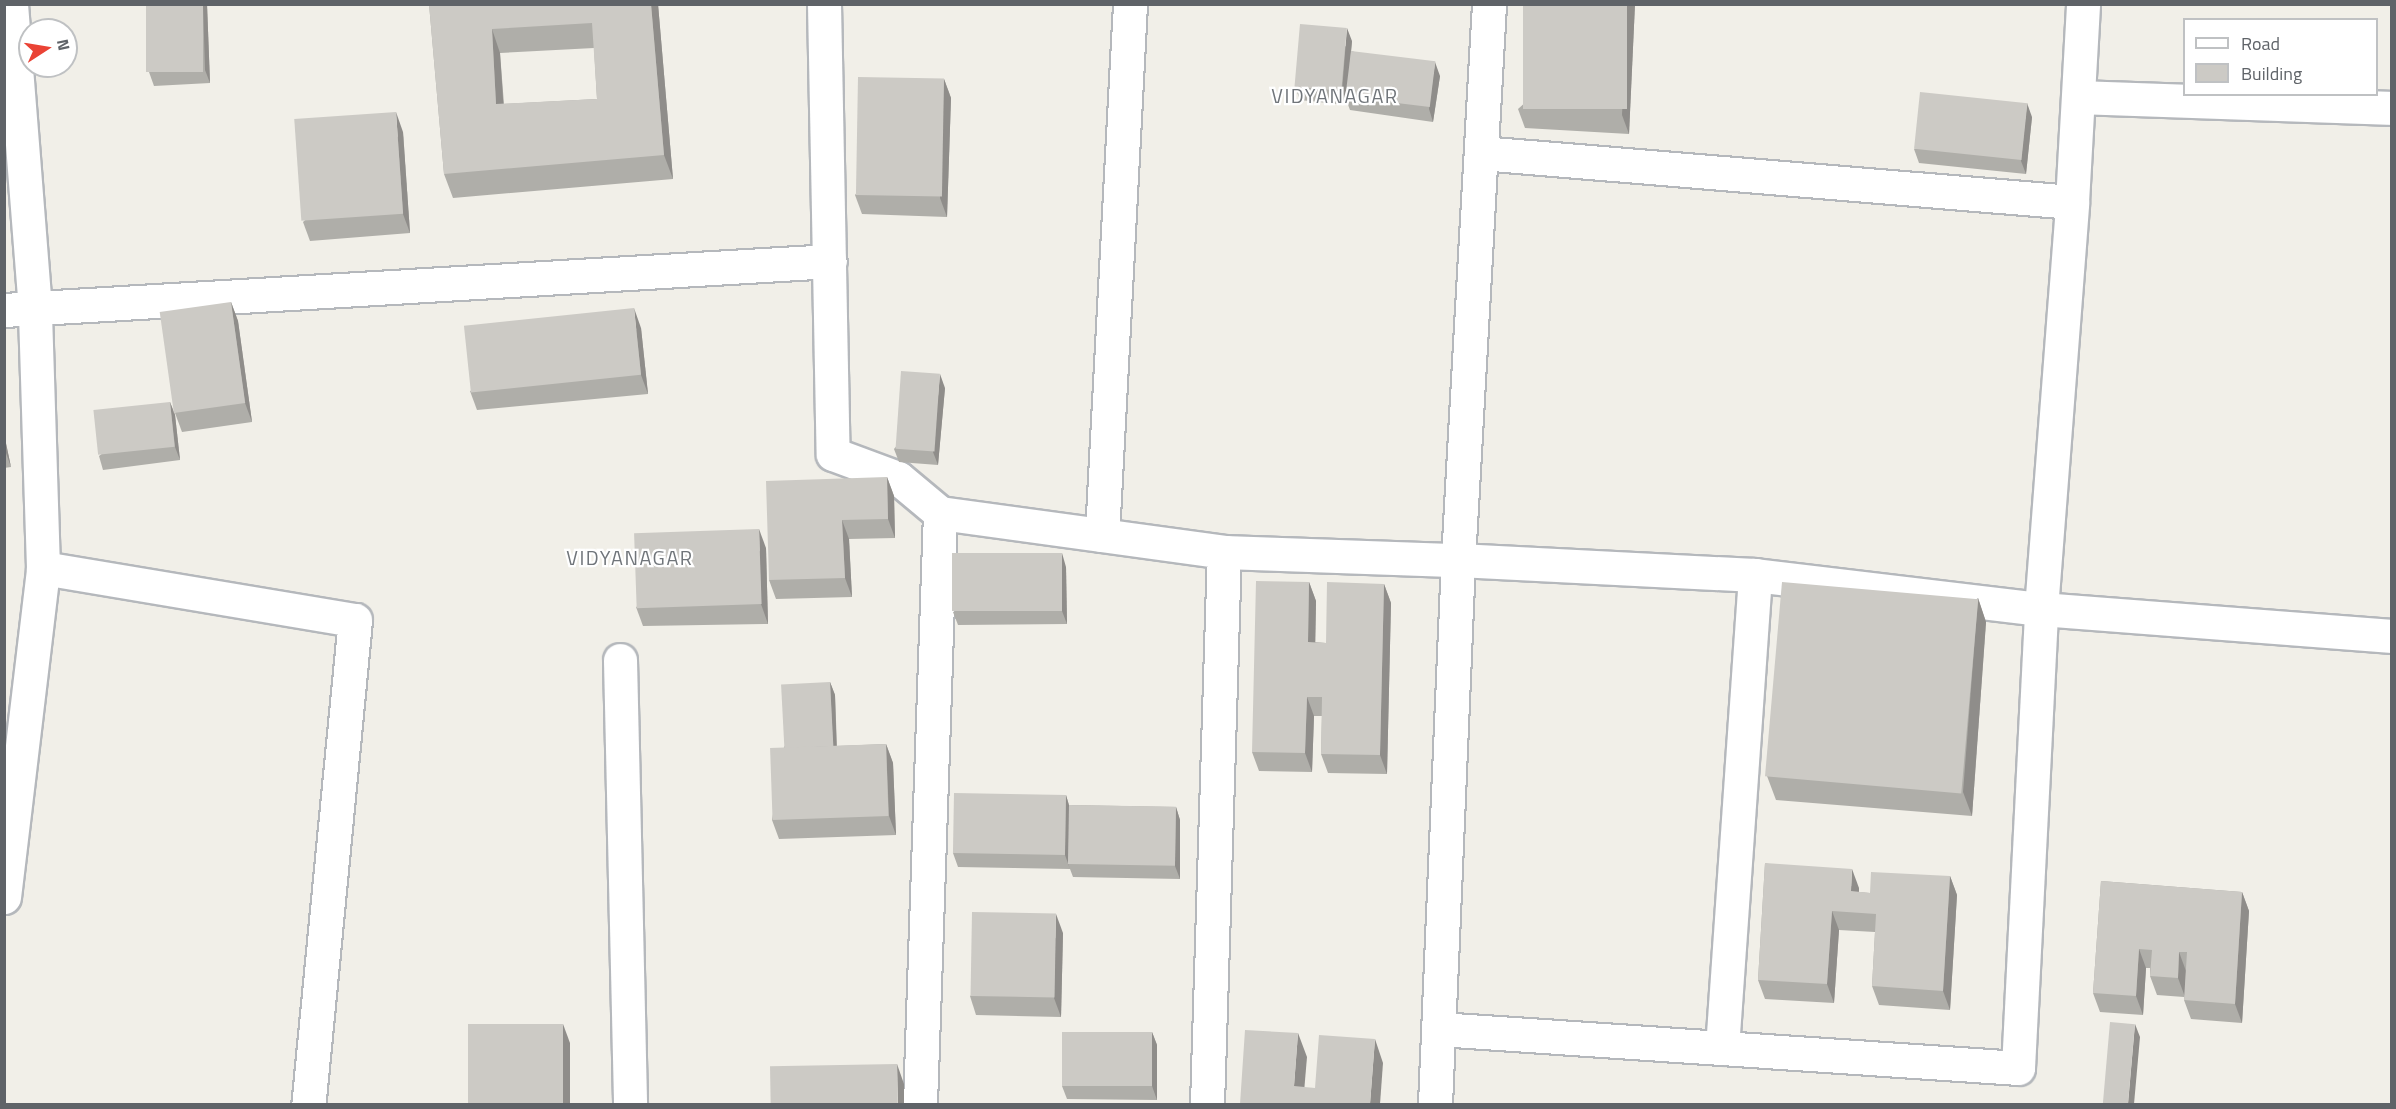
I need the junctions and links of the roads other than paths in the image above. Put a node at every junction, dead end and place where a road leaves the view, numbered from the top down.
1 (11, 4) edge
2 (824, 4) edge
3 (1130, 4) edge
4 (1488, 4) edge
5 (2083, 4) edge
6 (2079, 97) junction
7 (2391, 108) edge
8 (1481, 153) junction
9 (2072, 202) junction
10 (830, 261) junction
11 (20, 309) edge
12 (940, 513) junction
13 (1102, 535) junction
14 (1224, 552) junction
15 (1458, 560) junction
16 (44, 568) junction
17 (1755, 575) junction
18 (2041, 609) junction
19 (2391, 636) edge
20 (620, 660) dead end
21 (9, 824) edge
22 (4, 897) edge
23 (1439, 1029) junction
24 (1722, 1048) junction
25 (308, 1104) edge
26 (630, 1104) edge
27 (920, 1104) edge
28 (1207, 1104) edge
29 (1435, 1104) edge

1 - 11 street
2 - 10 street
3 - 13 street
4 - 8 street
5 - 6 street
6 - 7 street
6 - 9 street
8 - 9 street
8 - 15 street
9 - 18 street
10 - 11 street
10 - 12 street
11 - 16 street
12 - 13 street
12 - 27 street
13 - 14 street
14 - 15 street
14 - 28 street
15 - 17 street
15 - 23 street
16 - 21 street
16 - 25 street
17 - 18 street
17 - 24 street
18 - 19 street
18 - 24 street
20 - 26 street
21 - 22 street
23 - 24 street
23 - 29 street

